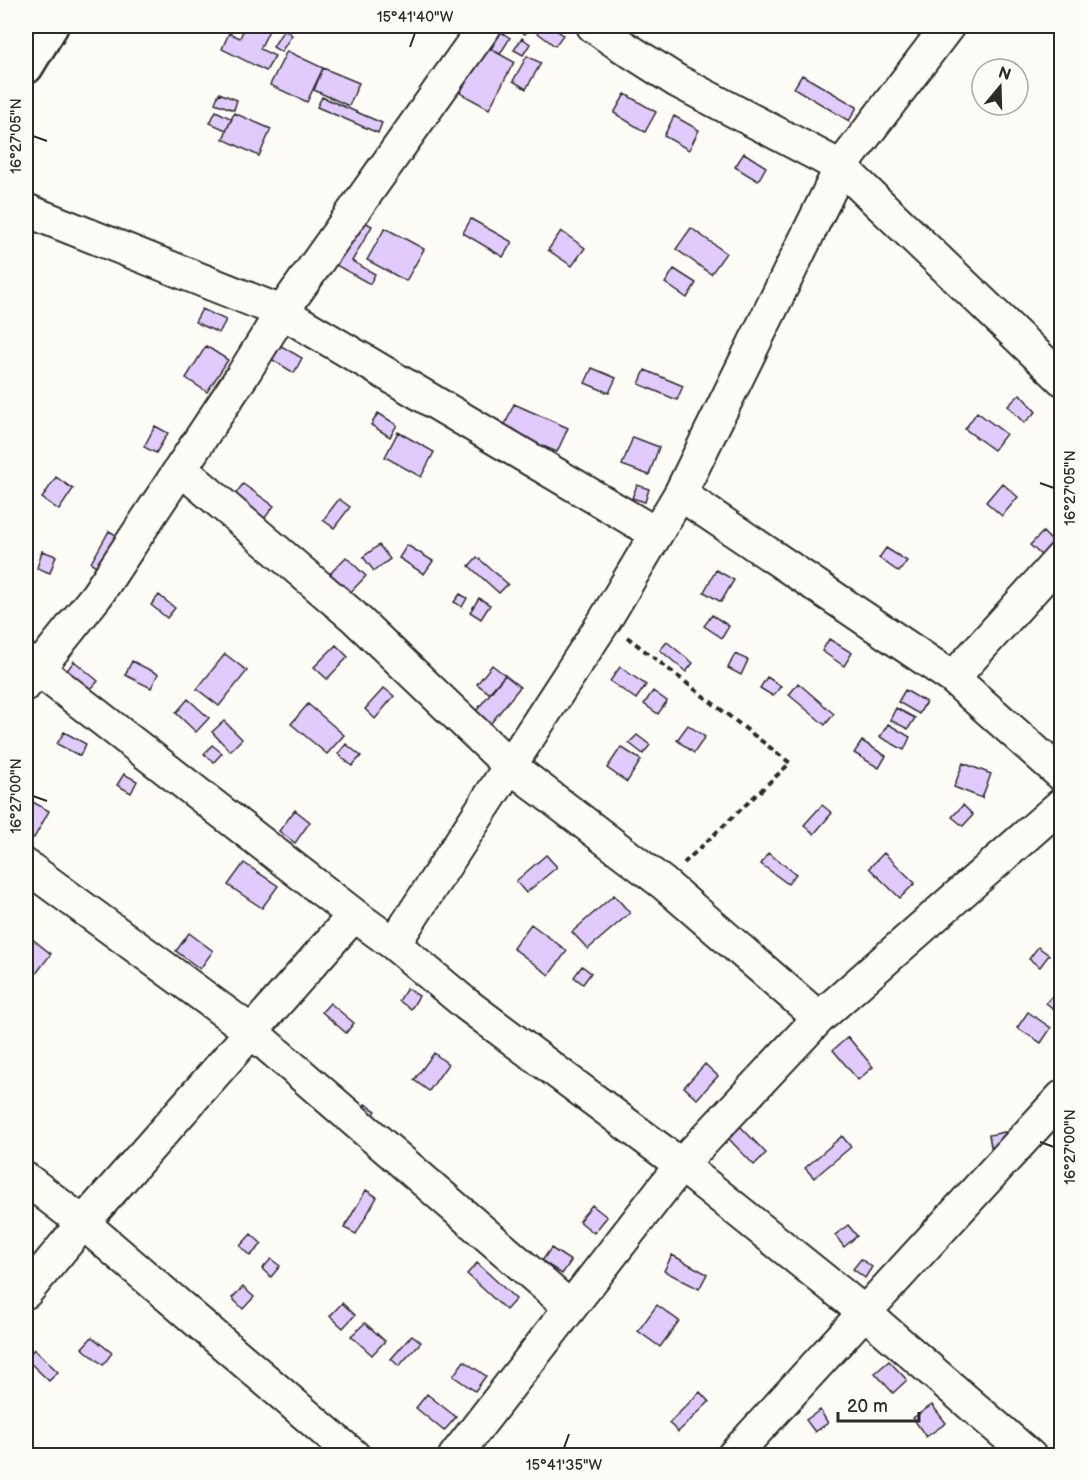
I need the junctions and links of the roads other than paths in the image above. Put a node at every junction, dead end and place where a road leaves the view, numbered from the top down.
1 (51, 26) edge
2 (485, 26) edge
3 (593, 26) edge
4 (948, 26) edge
5 (26, 67) edge
6 (841, 167) junction
7 (26, 210) edge
8 (282, 312) junction
9 (1062, 379) edge
10 (181, 470) junction
11 (680, 494) junction
12 (655, 533) junction
13 (1062, 558) edge
14 (30, 672) edge
15 (953, 678) junction
16 (510, 766) junction
17 (1062, 775) edge
18 (1062, 804) edge
19 (26, 866) edge
20 (354, 915) junction
21 (394, 944) junction
22 (819, 1018) junction
23 (252, 1032) junction
24 (1062, 1097) edge
25 (681, 1165) junction
26 (26, 1179) edge
27 (83, 1223) junction
28 (26, 1292) edge
29 (570, 1307) junction
30 (865, 1313) junction
31 (354, 1455) edge
32 (455, 1455) edge
33 (733, 1455) edge
34 (1030, 1455) edge

1 - 5 main road
2 - 8 street
3 - 6 street
4 - 6 street
6 - 9 street
6 - 11 street
7 - 8 street
8 - 10 street
8 - 12 street
10 - 14 street
10 - 16 street
11 - 12 street
11 - 15 street
12 - 16 street
13 - 15 street
14 - 20 street
15 - 17 street
16 - 21 street
16 - 22 street
18 - 22 street
19 - 23 street
20 - 21 street
20 - 23 street
21 - 25 street
22 - 25 street
23 - 27 street
23 - 29 street
24 - 30 street
25 - 29 street
25 - 30 street
26 - 27 street
27 - 28 street
27 - 31 street
29 - 32 street
30 - 33 street
30 - 34 street

